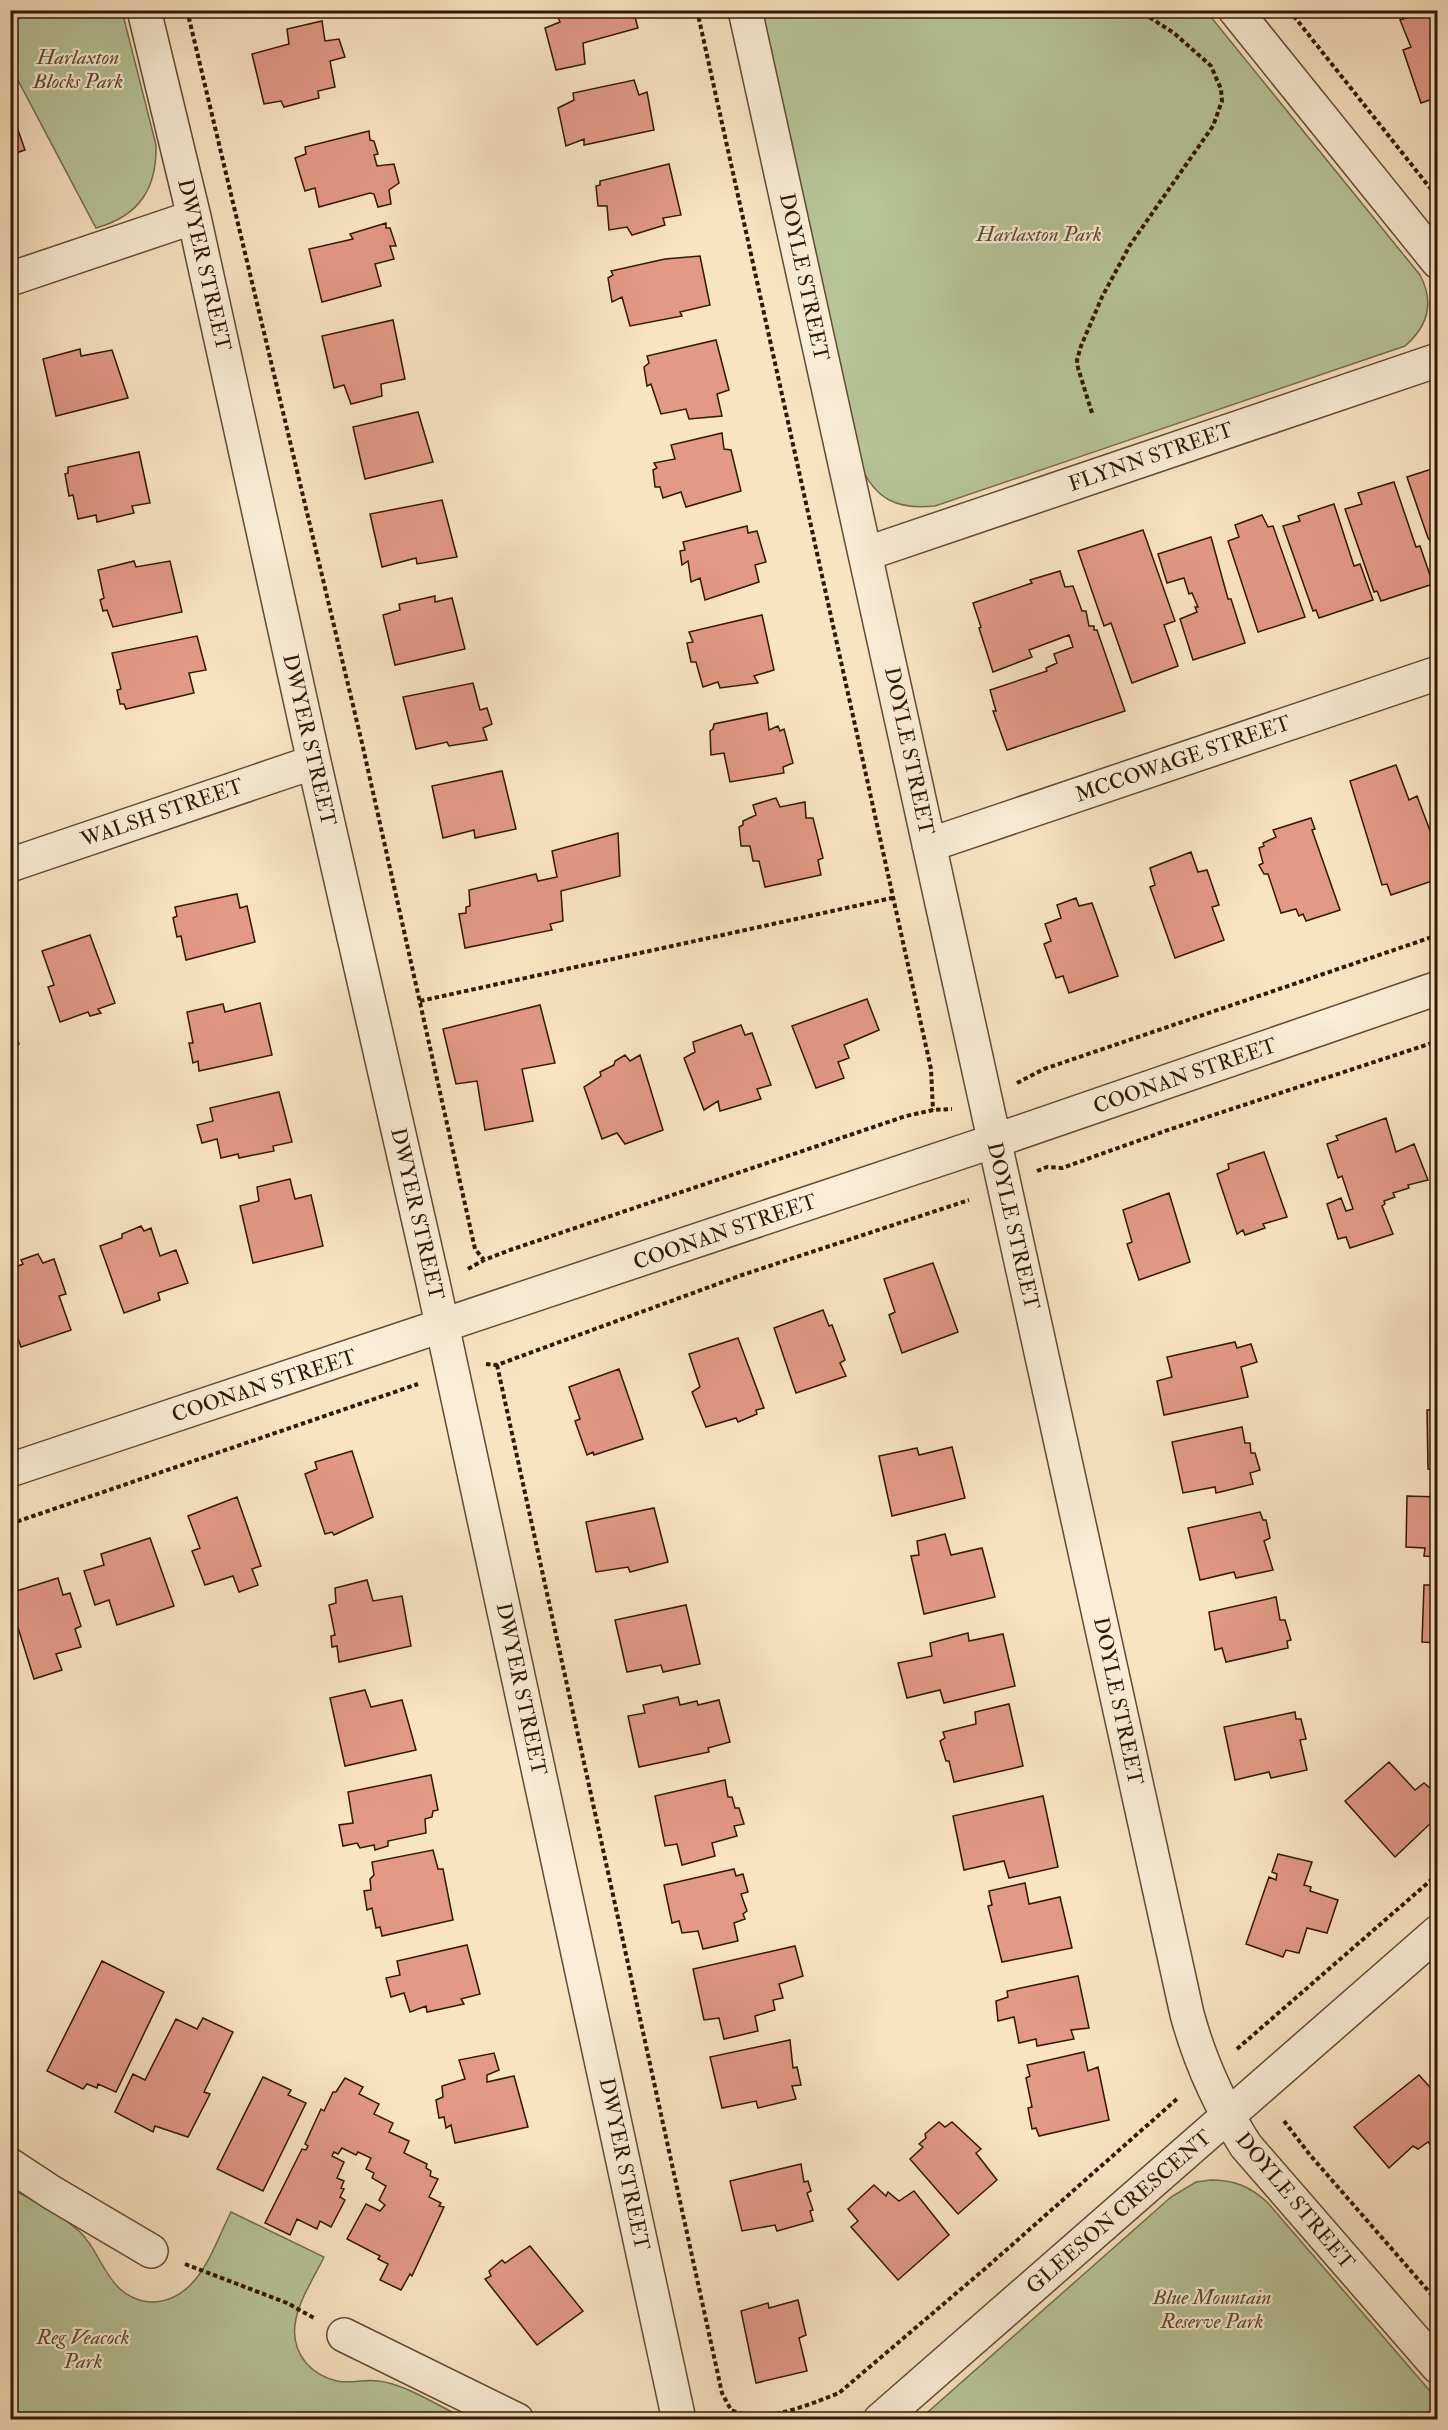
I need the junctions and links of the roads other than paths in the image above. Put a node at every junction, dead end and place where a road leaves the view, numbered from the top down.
1 (144, 10) edge
2 (745, 10) edge
3 (1235, 10) edge
4 (194, 217) junction
5 (1437, 262) edge
6 (10, 279) edge
7 (1437, 360) edge
8 (865, 554) junction
9 (1437, 673) edge
10 (314, 762) junction
11 (929, 845) junction
12 (10, 865) edge
13 (1437, 988) edge
14 (994, 1141) junction
15 (442, 1327) junction
16 (10, 1470) edge
17 (1437, 1932) edge
18 (1227, 2117) junction
19 (10, 2165) edge
20 (151, 2251) road end
21 (344, 2335) road end
22 (1437, 2367) edge
23 (517, 2420) edge
24 (679, 2420) edge
25 (880, 2420) edge

1 - 4 street, DWYER STREET
2 - 8 street, DOYLE STREET
3 - 5 street
4 - 6 street
4 - 10 street, DWYER STREET
7 - 8 street, FLYNN STREET
8 - 11 street, DOYLE STREET
9 - 11 street, MCCOWAGE STREET
10 - 12 street, WALSH STREET
10 - 15 street, DWYER STREET
11 - 14 street, DOYLE STREET
13 - 14 street, COONAN STREET
14 - 15 street, COONAN STREET
14 - 18 street, DOYLE STREET
15 - 16 street, COONAN STREET
15 - 24 street, DWYER STREET
17 - 18 street, GLEESON CRESCENT
18 - 22 street, DOYLE STREET
18 - 25 street, GLEESON CRESCENT
19 - 20 street
21 - 23 street

